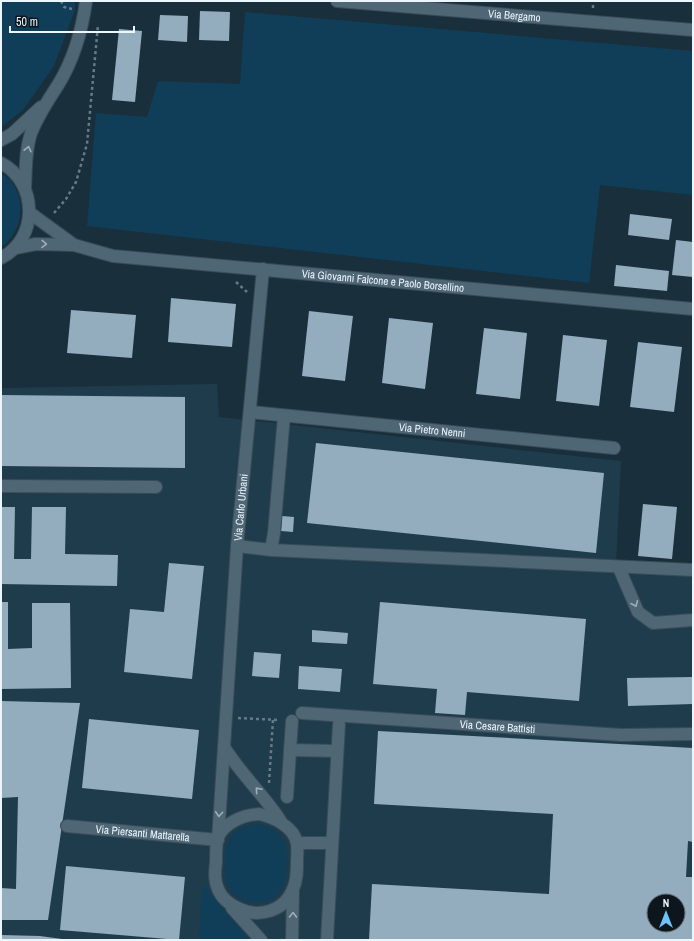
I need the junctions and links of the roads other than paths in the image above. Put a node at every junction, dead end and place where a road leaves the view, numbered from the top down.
1 (337, 1) edge
2 (85, 6) edge
3 (693, 30) edge
4 (46, 102) junction
5 (1, 140) edge
6 (1, 163) edge
7 (25, 188) junction
8 (30, 213) junction
9 (74, 246) junction
10 (15, 248) junction
11 (1, 258) edge
12 (263, 269) junction
13 (693, 309) edge
14 (250, 412) junction
15 (284, 416) junction
16 (614, 448) dead end
17 (1, 486) edge
18 (156, 487) dead end
19 (238, 546) junction
20 (271, 550) junction
21 (619, 568) junction
22 (693, 570) edge
23 (693, 620) edge
24 (302, 713) dead end
25 (292, 721) dead end
26 (339, 724) dead end
27 (693, 734) edge
28 (224, 747) junction
29 (290, 750) junction
30 (337, 752) junction
31 (287, 797) dead end
32 (281, 821) junction
33 (67, 826) dead end
34 (218, 840) junction
35 (297, 843) junction
36 (332, 843) junction
37 (293, 890) junction
38 (226, 902) junction
39 (261, 940) edge
40 (292, 940) edge
41 (327, 940) edge

1 - 3 street, Via Bergamo
2 - 4 street
4 - 5 street
7 -> 4 street
6 - 7 street
7 - 8 street
8 - 9 street, Via Giovanni Falcone e Paolo Borsellino
8 - 10 street
10 -> 9 street, Via Giovanni Falcone e Paolo Borsellino
9 - 12 street, Via Giovanni Falcone e Paolo Borsellino
10 - 11 street
12 - 13 street, Via Giovanni Falcone e Paolo Borsellino
12 - 14 street, Via Carlo Urbani
14 - 15 street, Via Pietro Nenni
14 - 19 street, Via Carlo Urbani
15 - 16 street, Via Pietro Nenni
15 - 20 street
17 - 18 street
19 - 20 street
19 - 28 street, Via Carlo Urbani
20 - 21 street
21 - 22 street
21 -> 23 street
24 - 27 street, Via Cesare Battisti
25 - 29 street
26 - 30 street
32 -> 28 street
28 -> 34 street, Via Carlo Urbani
29 - 30 street
29 - 31 street
30 - 36 street
32 - 34 street
32 - 35 street
33 - 34 street, Via Piersanti Mattarella
34 - 38 street
35 - 36 street
35 - 37 street
36 - 41 street
37 - 38 street
40 -> 37 street
38 - 39 street

